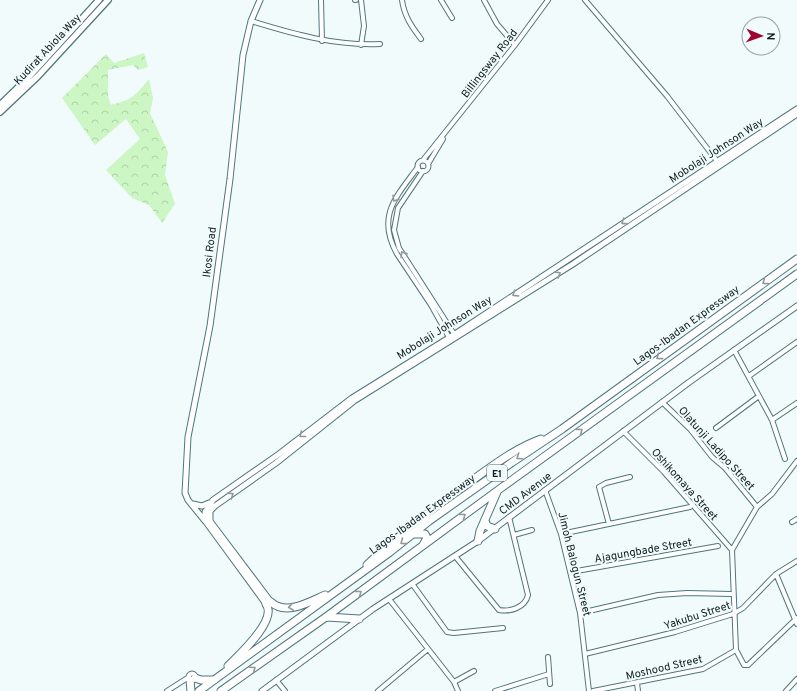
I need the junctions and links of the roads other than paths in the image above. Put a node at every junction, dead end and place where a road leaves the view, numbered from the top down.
1 (100, 0) edge
2 (260, 0) edge
3 (321, 0) edge
4 (361, 0) edge
5 (402, 0) edge
6 (441, 0) edge
7 (484, 0) edge
8 (548, 0) edge
9 (585, 0) edge
10 (106, 1) edge
11 (452, 18) dead end
12 (251, 21) junction
13 (421, 39) dead end
14 (322, 41) junction
15 (380, 44) dead end
16 (361, 45) junction
17 (514, 45) junction
18 (0, 105) edge
19 (797, 109) edge
20 (0, 112) edge
21 (797, 114) edge
22 (444, 136) junction
23 (423, 160) junction
24 (717, 161) junction
25 (428, 164) junction
26 (418, 168) junction
27 (423, 171) junction
28 (797, 259) edge
29 (797, 274) edge
30 (797, 306) edge
31 (456, 336) junction
32 (450, 339) junction
33 (797, 342) edge
34 (734, 350) junction
35 (749, 376) junction
36 (759, 396) junction
37 (662, 402) junction
38 (797, 402) edge
39 (772, 420) junction
40 (716, 428) dead end
41 (623, 431) junction
42 (552, 436) junction
43 (562, 444) junction
44 (785, 459) dead end
45 (797, 461) edge
46 (630, 477) dead end
47 (501, 488) junction
48 (546, 490) junction
49 (192, 504) junction
50 (690, 507) dead end
51 (757, 507) junction
52 (207, 508) junction
53 (509, 517) junction
54 (206, 519) junction
55 (797, 519) edge
56 (484, 521) junction
57 (792, 522) dead end
58 (609, 524) junction
59 (495, 529) junction
60 (532, 530) dead end
61 (414, 534) junction
62 (560, 534) junction
63 (514, 535) junction
64 (478, 541) junction
65 (718, 546) dead end
66 (418, 549) junction
67 (732, 550) junction
68 (455, 556) junction
69 (797, 561) edge
70 (362, 572) junction
71 (571, 572) junction
72 (776, 574) junction
73 (413, 585) junction
74 (338, 589) junction
75 (732, 594) junction
76 (389, 599) junction
77 (268, 603) junction
78 (580, 613) junction
79 (733, 614) junction
80 (326, 617) junction
81 (359, 619) junction
82 (796, 621) edge
83 (503, 628) dead end
84 (428, 649) junction
85 (736, 650) junction
86 (585, 654) junction
87 (548, 657) dead end
88 (474, 671) dead end
89 (549, 674) junction
90 (191, 678) junction
91 (797, 679) edge
92 (216, 680) junction
93 (276, 680) junction
94 (454, 682) junction
95 (550, 684) dead end
96 (637, 684) junction
97 (508, 689) edge
98 (167, 691) edge
99 (190, 691) edge
100 (199, 691) edge
101 (221, 691) edge
102 (262, 691) edge
103 (285, 691) edge
104 (378, 691) edge
105 (458, 691) edge
106 (495, 691) edge
107 (590, 691) edge
108 (593, 691) edge
109 (638, 691) edge
110 (786, 691) edge

1 - 18 main road, Kudirat Abiola Way
2 - 12 street, Ikosi Road
3 - 14 street
4 - 16 street
5 - 13 street
6 - 11 street
7 - 17 street
8 - 17 street, Billingsway Road
9 - 24 street
10 - 20 main road, Kudirat Abiola Way
12 - 14 street
12 - 49 street, Ikosi Road
14 - 16 street
15 - 16 street
17 - 22 street, Billingsway Road
19 - 24 street, Mobolaji Johnson Way
31 -> 21 street, Mobolaji Johnson Way
22 - 23 street, Billingsway Road
22 - 25 street, Billingsway Road
23 - 25 street
23 - 26 street
24 -> 31 street, Mobolaji Johnson Way
25 - 27 street
26 - 27 street
26 -> 32 street
31 -> 27 street
28 -> 42 highway, Lagos-Ibadan Expressway / E1
43 -> 29 highway, E1
30 - 34 street, CMD Avenue
31 - 32 street, Mobolaji Johnson Way
52 -> 32 street, Mobolaji Johnson Way
32 -> 52 street, Mobolaji Johnson Way
33 - 35 street
34 - 35 street
34 - 37 street, CMD Avenue
35 - 36 street
36 - 39 street
36 - 40 street
37 - 41 street, CMD Avenue
37 - 51 street, Olatunji Ladipo Street
38 - 39 street
39 - 44 street
41 - 48 street, CMD Avenue
41 - 67 street, Oshikomaya Street
42 - 43 highway
42 -> 61 highway, Lagos-Ibadan Expressway / E1
42 - 70 highway
43 - 47 highway, E1
45 - 51 street
46 - 58 street
47 - 56 highway
66 -> 47 highway, E1
48 - 53 street, CMD Avenue
48 - 62 street, Jimoh Balogun Street
49 - 52 street
49 - 54 street, Ikosi Road
50 - 58 street
51 - 67 street
52 - 54 street
53 - 59 street, CMD Avenue
53 - 63 street
54 - 77 street
54 - 77 street
55 - 57 street
56 - 59 highway
56 - 64 highway
58 - 62 street
59 - 64 street, CMD Avenue
60 - 63 street
61 - 66 highway
61 -> 70 highway, Lagos-Ibadan Expressway / E1
62 - 71 street, Jimoh Balogun Street
63 - 68 street
64 - 68 street, CMD Avenue
65 - 71 street, Ajagungbade Street
80 -> 66 highway, E1
67 - 75 street
68 - 73 street, CMD Avenue
69 - 72 street, Yakubu Street
70 - 74 highway, Lagos-Ibadan Expressway / E1
71 - 78 street, Jimoh Balogun Street
72 - 79 street, Yakubu Street
72 - 82 street
73 - 76 street, CMD Avenue
73 - 83 street
74 -> 77 highway
74 - 92 highway, Lagos-Ibadan Expressway / E1
75 - 78 street
75 - 79 street
76 - 81 street, CMD Avenue
76 - 84 street
77 - 92 highway
78 - 86 street, Jimoh Balogun Street
79 - 85 street
79 - 86 street, Yakubu Street
80 - 81 highway
101 -> 80 highway, E1
81 - 93 street, CMD Avenue
82 - 85 street
84 - 94 street
84 - 104 street
85 - 96 street, Moshood Street
86 - 107 street, Jimoh Balogun Street
87 - 89 street
88 - 94 street
89 - 95 street
89 - 97 street
90 - 92 highway
90 - 98 street
90 - 99 highway
91 - 110 street
92 - 100 highway, Lagos-Ibadan Expressway / E1
93 - 102 street, CMD Avenue
93 - 103 street
94 - 105 street
96 - 108 street, Moshood Street
96 - 109 street
97 - 106 street

